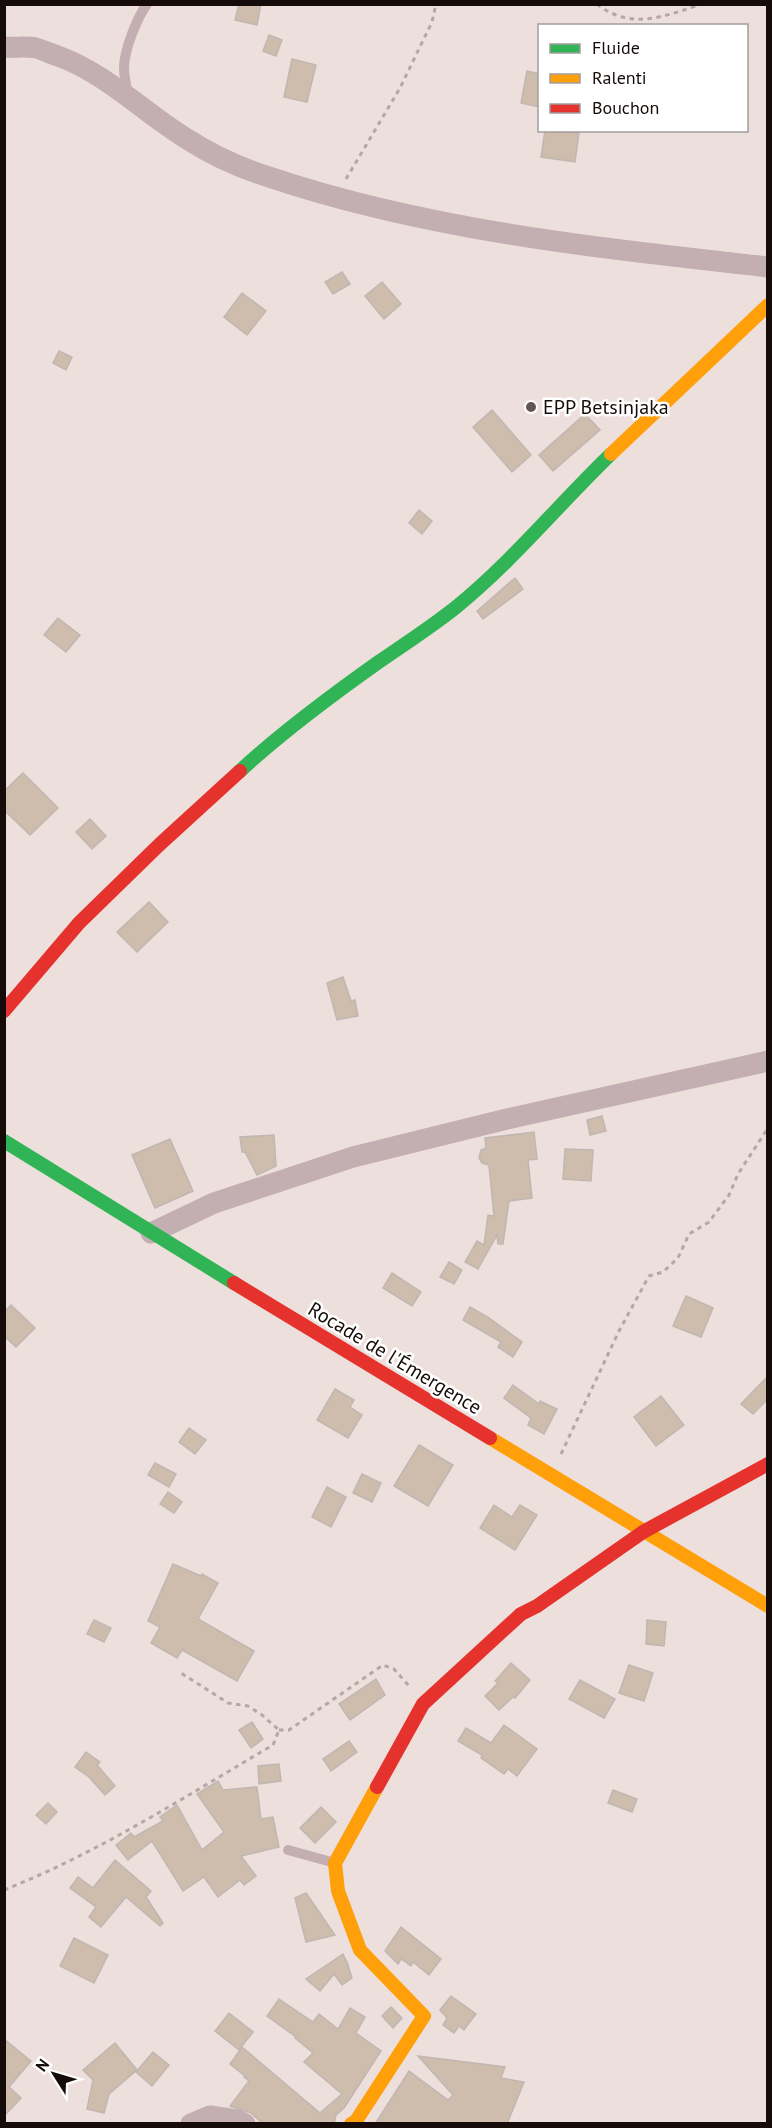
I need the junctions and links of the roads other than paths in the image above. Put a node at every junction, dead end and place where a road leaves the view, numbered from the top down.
1 (147, 4) edge
2 (4, 47) edge
3 (128, 97) junction
4 (768, 267) edge
5 (768, 305) edge
6 (4, 1011) edge
7 (768, 1061) edge
8 (4, 1141) edge
9 (151, 1233) junction
10 (768, 1464) edge
11 (643, 1532) junction
12 (768, 1606) edge
13 (288, 1850) dead end
14 (335, 1863) junction
15 (191, 2124) edge
16 (245, 2124) edge
17 (351, 2124) edge

1 - 3 lane
2 - 3 street
3 - 4 street
5 - 6 street
7 - 9 street
8 - 9 street, Rocade de l'Émergence
9 - 11 street, Rocade de l'Émergence
10 - 11 street
11 - 12 street, Rocade de l'Émergence
11 - 14 street
13 - 14 lane
14 - 17 street
15 - 16 street

